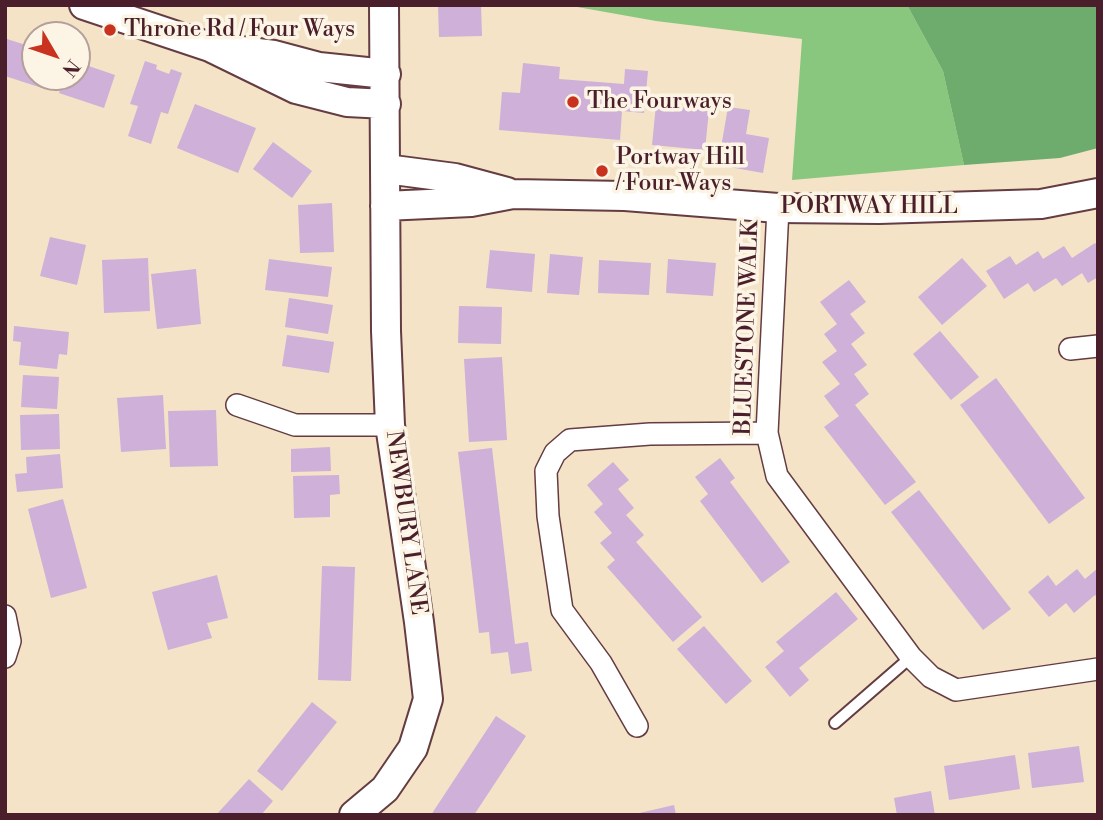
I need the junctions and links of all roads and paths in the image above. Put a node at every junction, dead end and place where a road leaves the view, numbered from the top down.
1 (84, 5) edge
2 (384, 5) edge
3 (210, 47) junction
4 (386, 74) junction
5 (386, 104) junction
6 (386, 169) junction
7 (1098, 193) edge
8 (513, 194) junction
9 (385, 206) junction
10 (778, 208) junction
11 (1098, 346) edge
12 (1070, 349) dead end
13 (237, 405) dead end
14 (390, 425) junction
15 (767, 433) junction
16 (5, 616) edge
17 (5, 657) edge
18 (911, 657) junction
19 (1098, 670) edge
20 (835, 723) dead end
21 (638, 726) dead end
22 (354, 815) edge

1 - 3 street
2 - 4 street, NEWBURY LANE
3 - 4 street
3 - 5 street
4 - 5 street, NEWBURY LANE
5 - 6 street, NEWBURY LANE
6 - 8 street, PORTWAY HILL
6 - 9 street, NEWBURY LANE
7 - 10 street, PORTWAY HILL
8 - 9 street, PORTWAY HILL
8 - 10 street, PORTWAY HILL
9 - 14 street, NEWBURY LANE
10 - 15 street, BLUESTONE WALK
11 - 12 street
13 - 14 street
14 - 22 street, NEWBURY LANE
15 - 18 street, BLUESTONE WALK
15 - 21 street
16 - 17 street
18 - 19 street, BLUESTONE WALK
18 - 20 lane

